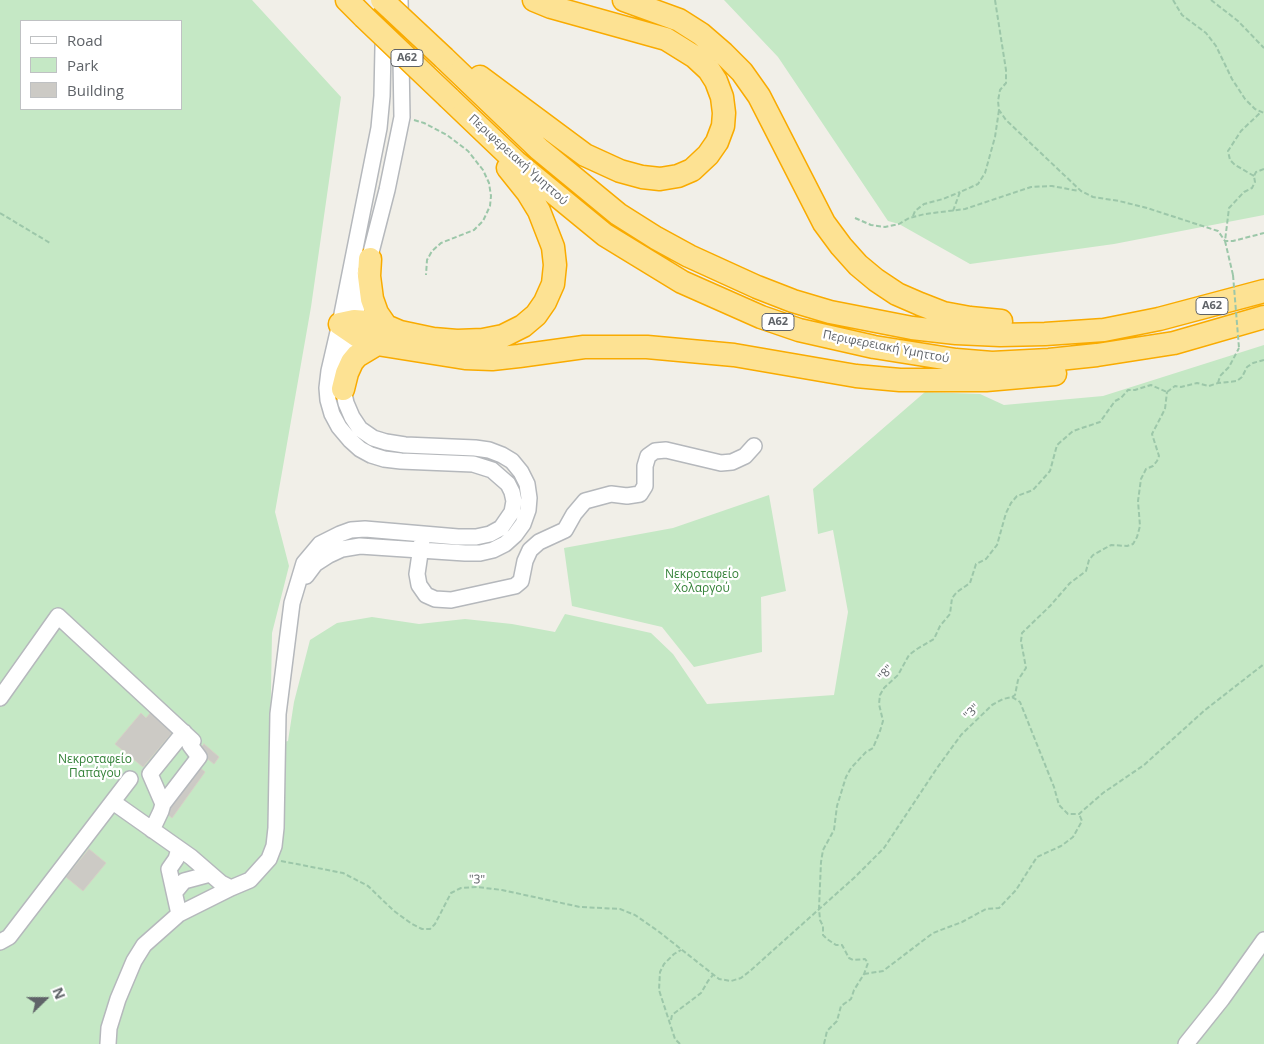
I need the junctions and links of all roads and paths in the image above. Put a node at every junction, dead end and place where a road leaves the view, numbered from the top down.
1 (347, 0) edge
2 (383, 0) edge
3 (400, 0) edge
4 (534, 0) edge
5 (624, 0) edge
6 (995, 0) edge
7 (1173, 0) edge
8 (1211, 0) edge
9 (1264, 48) edge
10 (444, 58) junction
11 (449, 98) junction
12 (1000, 110) junction
13 (1263, 113) edge
14 (402, 117) junction
15 (1264, 169) edge
16 (1254, 176) junction
17 (1081, 191) junction
18 (960, 192) junction
19 (953, 212) junction
20 (0, 213) edge
21 (913, 217) junction
22 (855, 218) dead end
23 (1264, 233) edge
24 (1225, 241) junction
25 (50, 243) dead end
26 (370, 259) junction
27 (426, 275) dead end
28 (1264, 291) edge
29 (1264, 317) edge
30 (348, 326) junction
31 (1104, 330) junction
32 (382, 335) junction
33 (1174, 343) junction
34 (1264, 360) edge
35 (1218, 383) junction
36 (343, 389) junction
37 (1167, 392) junction
38 (754, 446) dead end
39 (423, 534) junction
40 (420, 550) junction
41 (287, 650) junction
42 (1264, 664) edge
43 (1012, 697) junction
44 (0, 698) edge
45 (184, 732) junction
46 (130, 779) dead end
47 (113, 802) junction
48 (163, 804) junction
49 (1079, 814) junction
50 (152, 830) junction
51 (179, 849) junction
52 (269, 859) junction
53 (210, 874) junction
54 (231, 888) junction
55 (175, 892) junction
56 (819, 908) junction
57 (178, 914) junction
58 (1264, 940) edge
59 (0, 942) edge
60 (681, 950) junction
61 (864, 974) junction
62 (713, 975) junction
63 (671, 1022) junction
64 (108, 1044) edge
65 (680, 1044) edge
66 (824, 1044) edge
67 (1186, 1044) edge

1 - 11 highway, Περιφερειακή Υμηττού / Α62, bridge
2 - 10 highway, Περιφερειακή Υμηττού / Α62, bridge
2 - 30 street
3 - 14 street
4 - 10 highway
5 - 31 highway
6 - 12 path
7 - 13 path
8 - 9 path
10 - 31 highway, Περιφερειακή Υμηττού / Α62
11 - 32 highway
11 - 33 highway, Περιφερειακή Υμηττού / Α62
12 - 17 path
12 - 18 path
13 - 16 path
14 - 26 street
14 - 27 path
15 - 16 path
16 - 24 path
17 - 19 path
17 - 24 path
18 - 19 path
18 - 21 path
19 - 21 path
20 - 25 path
21 - 22 path
23 - 24 path
24 - 35 path, bridge
26 - 30 street
26 - 32 highway
28 - 31 highway, Περιφερειακή Υμηττού / Α62
29 - 33 highway, Περιφερειακή Υμηττού / Α62
30 - 32 highway
30 - 36 street
30 - 39 street
32 - 33 highway
32 - 36 highway
34 - 35 path
35 - 37 path
36 - 40 street
37 - 43 path
37 - 56 path, "8"
38 - 40 street
39 - 40 street
39 - 41 street
40 - 41 street
41 - 52 street
42 - 49 path
43 - 49 path
43 - 56 path, "3"
44 - 45 street
45 - 48 street
45 - 48 street
46 - 47 street
47 - 50 street
47 - 59 street
48 - 50 street
49 - 61 path
50 - 51 street
51 - 53 street
51 - 55 street
52 - 54 street
52 - 60 path, "3"
53 - 54 street
53 - 55 street
54 - 57 street
55 - 57 street
56 - 61 path, "8"
56 - 62 path, "3"
57 - 64 street
58 - 67 street
60 - 62 path, "3"
60 - 63 path
61 - 66 path
62 - 63 path
63 - 65 path

